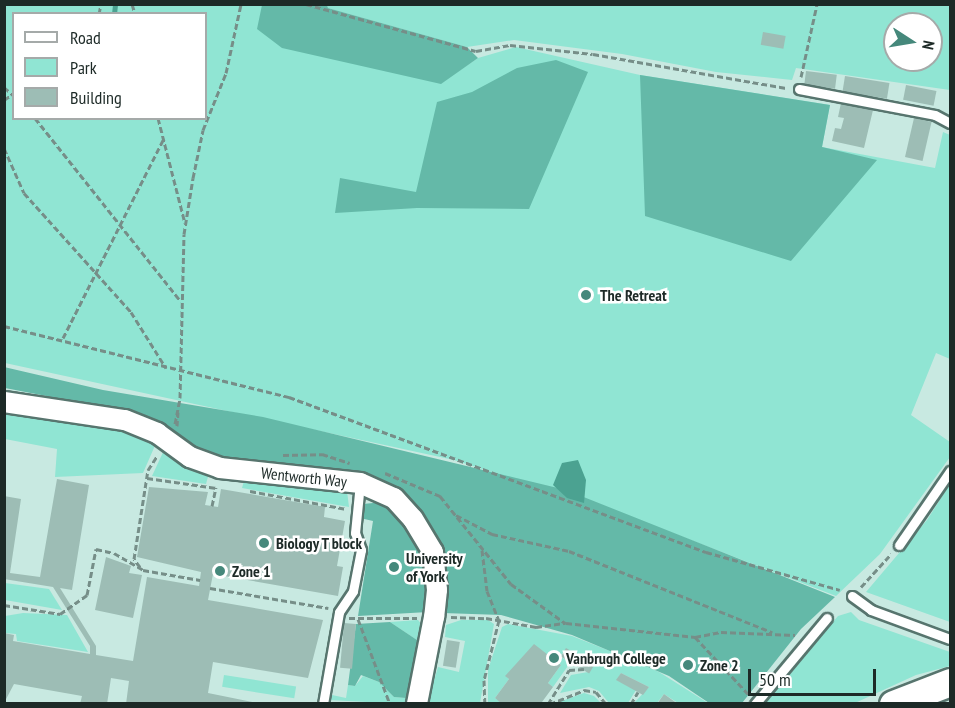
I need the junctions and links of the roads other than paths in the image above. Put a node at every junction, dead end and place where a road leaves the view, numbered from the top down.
1 (799, 89) road end
2 (951, 123) edge
3 (4, 402) edge
4 (951, 471) edge
5 (360, 483) junction
6 (899, 545) dead end
7 (852, 596) road end
8 (827, 618) dead end
9 (951, 639) edge
10 (951, 682) edge
11 (755, 703) edge
12 (323, 704) edge
13 (417, 704) edge
14 (893, 704) edge

1 - 2 lane
3 - 5 street, Wentworth Way
4 - 6 lane
5 - 12 lane
5 - 13 street, Wentworth Way
7 - 9 lane
8 - 11 lane
10 - 14 street

